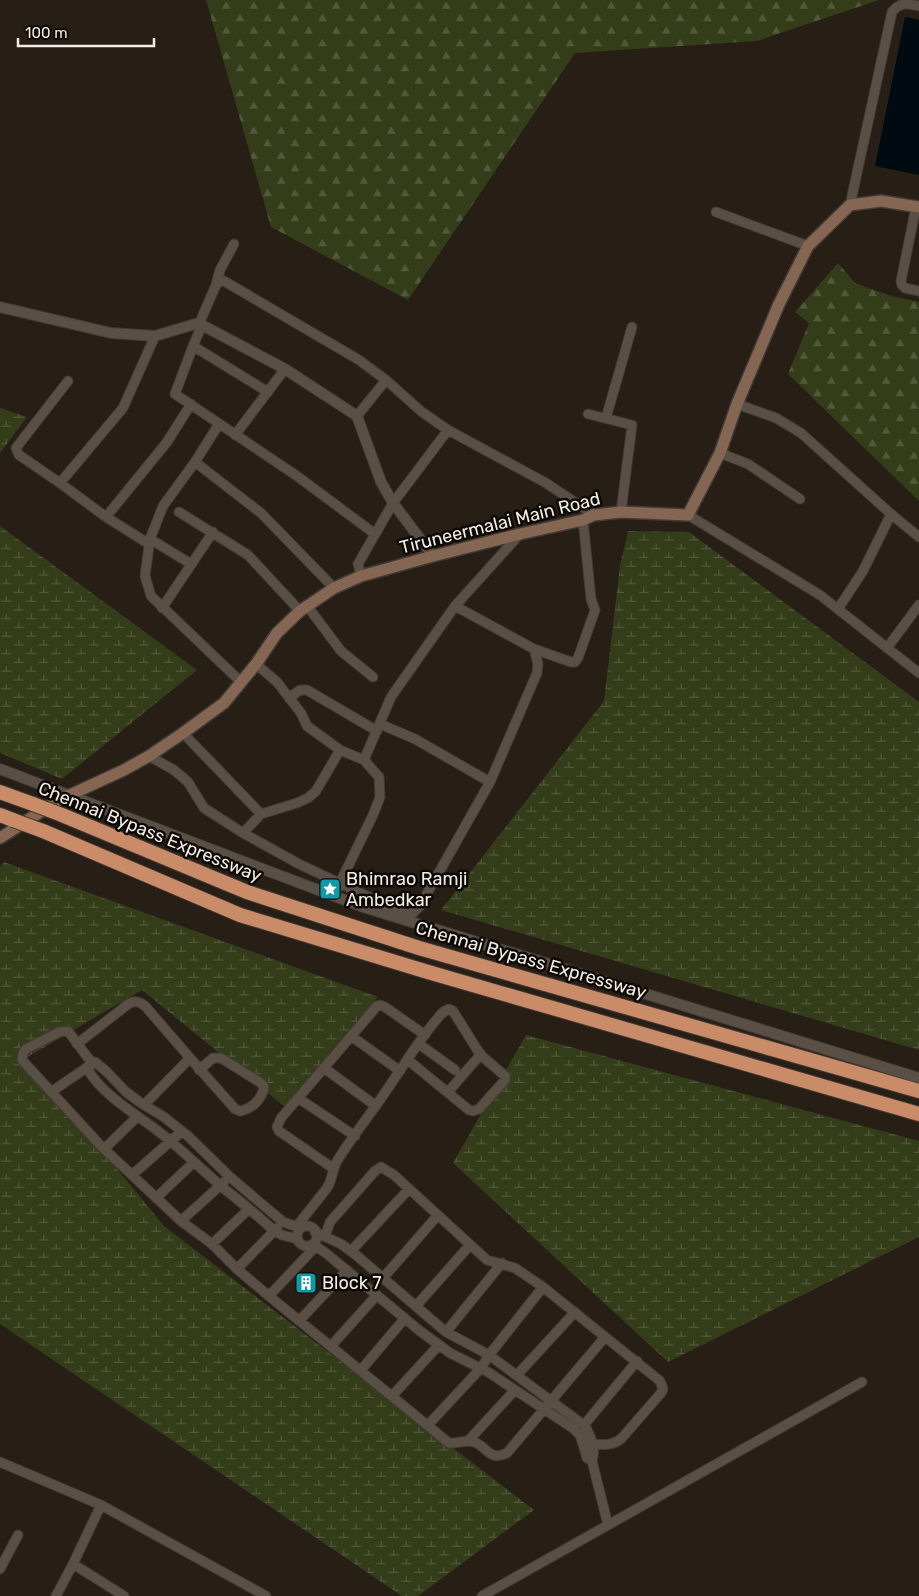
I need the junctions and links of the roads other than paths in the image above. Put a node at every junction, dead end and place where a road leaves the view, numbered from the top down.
1 (919, 6) edge
2 (850, 205) junction
3 (918, 207) edge
4 (716, 212) dead end
5 (234, 244) dead end
6 (808, 246) junction
7 (216, 285) junction
8 (919, 291) edge
9 (0, 306) edge
10 (201, 325) junction
11 (632, 327) dead end
12 (154, 336) junction
13 (193, 346) junction
14 (285, 369) junction
15 (386, 380) junction
16 (68, 381) dead end
17 (268, 392) junction
18 (191, 404) junction
19 (737, 404) junction
20 (588, 414) dead end
21 (357, 416) junction
22 (606, 418) junction
23 (219, 424) junction
24 (448, 430) junction
25 (235, 435) junction
26 (720, 453) junction
27 (195, 462) junction
28 (60, 483) junction
29 (800, 499) dead end
30 (392, 504) junction
31 (179, 512) dead end
32 (621, 512) junction
33 (891, 514) junction
34 (688, 515) junction
35 (594, 516) junction
36 (106, 517) junction
37 (583, 520) junction
38 (213, 532) junction
39 (375, 534) junction
40 (520, 534) junction
41 (919, 537) edge
42 (150, 542) junction
43 (432, 556) junction
44 (191, 564) junction
45 (361, 576) junction
46 (334, 588) junction
47 (919, 605) edge
48 (455, 606) junction
49 (162, 608) junction
50 (304, 609) junction
51 (838, 609) junction
52 (887, 648) junction
53 (534, 649) junction
54 (256, 664) junction
55 (919, 673) edge
56 (372, 677) dead end
57 (241, 682) junction
58 (289, 698) junction
59 (378, 728) junction
60 (183, 734) junction
61 (340, 750) junction
62 (149, 756) junction
63 (364, 760) junction
64 (0, 769) edge
65 (490, 782) junction
66 (0, 792) edge
67 (68, 796) junction
68 (261, 814) junction
69 (7, 818) edge
70 (243, 833) junction
71 (0, 838) edge
72 (0, 847) edge
73 (340, 884) junction
74 (334, 896) junction
75 (425, 1035) junction
76 (351, 1036) junction
77 (77, 1044) junction
78 (419, 1044) junction
79 (481, 1054) junction
80 (190, 1058) junction
81 (408, 1060) junction
82 (90, 1064) junction
83 (324, 1068) junction
84 (199, 1070) junction
85 (455, 1070) dead end
86 (400, 1071) junction
87 (919, 1078) edge
88 (919, 1091) edge
89 (51, 1092) junction
90 (448, 1092) junction
91 (298, 1098) junction
92 (144, 1105) junction
93 (376, 1106) junction
94 (919, 1114) edge
95 (138, 1117) junction
96 (182, 1131) junction
97 (355, 1136) junction
98 (170, 1142) junction
99 (104, 1149) junction
100 (194, 1162) junction
101 (334, 1169) junction
102 (132, 1175) junction
103 (230, 1177) junction
104 (220, 1185) junction
105 (409, 1189) junction
106 (156, 1198) junction
107 (249, 1209) junction
108 (438, 1215) junction
109 (181, 1221) junction
110 (283, 1222) junction
111 (299, 1227) junction
112 (274, 1231) junction
113 (316, 1232) junction
114 (324, 1236) junction
115 (297, 1239) junction
116 (212, 1244) junction
117 (314, 1245) junction
118 (470, 1245) junction
119 (351, 1251) junction
120 (502, 1263) junction
121 (237, 1269) junction
122 (347, 1270) junction
123 (383, 1278) junction
124 (543, 1287) junction
125 (377, 1295) junction
126 (269, 1296) junction
127 (416, 1306) junction
128 (575, 1312) junction
129 (426, 1314) junction
130 (405, 1318) junction
131 (300, 1320) junction
132 (415, 1326) junction
133 (446, 1332) junction
134 (606, 1337) junction
135 (439, 1344) junction
136 (331, 1346) junction
137 (489, 1355) junction
138 (637, 1361) junction
139 (481, 1368) junction
140 (361, 1370) junction
141 (517, 1375) junction
142 (862, 1382) dead end
143 (515, 1390) junction
144 (392, 1396) junction
145 (551, 1400) junction
146 (544, 1410) junction
147 (428, 1425) junction
148 (584, 1425) junction
149 (468, 1441) junction
150 (593, 1444) junction
151 (583, 1446) junction
152 (592, 1461) junction
153 (0, 1462) edge
154 (101, 1505) junction
155 (608, 1525) junction
156 (18, 1534) dead end
157 (73, 1564) junction
158 (0, 1569) edge
159 (56, 1596) edge
160 (124, 1596) edge
161 (266, 1596) edge
162 (482, 1596) edge

1 - 2 street
2 - 3 main road
2 - 6 main road
3 - 8 street
4 - 6 street
5 - 7 street
6 - 19 main road
7 - 10 street
7 - 15 street
9 - 12 street
10 - 12 street
10 - 13 street
10 - 14 street
11 - 22 street
12 - 28 street
13 - 17 street
13 - 18 street
14 - 17 street
14 - 21 street
15 - 21 street
15 - 24 street
16 - 28 street
17 - 25 street
18 - 23 street
18 - 36 street
19 - 26 main road
19 - 33 street
20 - 22 street
21 - 30 street
22 - 32 street
23 - 25 street
23 - 27 street
24 - 30 street
24 - 35 street
25 - 39 street
26 - 29 street
26 - 34 main road
27 - 42 street
27 - 46 street
28 - 36 street
30 - 39 street
30 - 43 street
31 - 38 street
32 - 34 main road, Tiruneermalai Main Road
32 - 35 main road, Tiruneermalai Main Road
33 - 41 street
33 - 51 street
34 - 51 street
35 - 37 main road, Tiruneermalai Main Road
36 - 42 street
37 - 40 main road, Tiruneermalai Main Road
37 - 53 street
38 - 44 street
38 - 50 street
39 - 45 street
40 - 43 main road, Tiruneermalai Main Road
40 - 48 street
42 - 44 street
42 - 49 street
43 - 45 main road, Tiruneermalai Main Road
44 - 49 street
45 - 46 main road, Tiruneermalai Main Road
46 - 50 main road, Tiruneermalai Main Road
47 - 52 street
48 - 53 street
48 - 59 street
49 - 57 street
50 - 54 main road, Tiruneermalai Main Road
50 - 56 street
51 - 52 street
52 - 55 street
53 - 65 street
54 - 57 main road, Tiruneermalai Main Road
54 - 58 street
57 - 60 main road, Tiruneermalai Main Road
58 - 59 street
58 - 61 street
59 - 63 street
59 - 65 street
60 - 62 main road, Tiruneermalai Main Road
60 - 68 street
61 - 63 street
61 - 68 street
62 - 67 main road, Tiruneermalai Main Road
62 - 70 street
63 - 73 street
64 - 67 street
65 - 73 street
66 - 88 highway, Chennai Bypass Expressway, bridge
67 - 71 main road, Tiruneermalai Main Road
67 - 72 main road, Tiruneermalai Main Road
67 - 74 street
68 - 70 street
69 - 94 highway, bridge
70 - 73 street
73 - 74 street
74 - 87 street
75 - 76 street
75 - 78 street
75 - 79 street
76 - 83 street
76 - 86 street
77 - 80 street
77 - 82 street
77 - 89 street
78 - 81 street
78 - 85 street
79 - 90 street
79 - 90 street
80 - 84 street
80 - 92 street
81 - 86 street
81 - 90 street
82 - 89 street
82 - 92 street
82 - 95 street
83 - 91 street
83 - 93 street
84 - 84 street
86 - 93 street
89 - 99 street
91 - 97 street
91 - 101 street
92 - 96 street
93 - 97 street
95 - 98 street
95 - 99 street
96 - 98 street
96 - 103 street
97 - 101 street
98 - 100 street
98 - 102 street
99 - 102 street
100 - 104 street
100 - 106 street
101 - 111 street
102 - 106 street
103 - 104 street
103 - 110 street
104 - 107 street
104 - 109 street
105 - 108 street
105 - 114 street
105 - 119 street
106 - 109 street
107 - 112 street
107 - 116 street
108 - 118 street
108 - 123 street
109 - 116 street
110 - 111 street
110 - 112 street
111 - 113 street
111 - 115 street
112 - 115 street
112 - 121 street
113 - 114 street
113 - 117 street
114 - 119 street
115 - 117 street
116 - 121 street
117 - 122 street
117 - 126 street
118 - 120 street
118 - 127 street
119 - 123 street
120 - 124 street
120 - 133 street
121 - 126 street
122 - 125 street
122 - 131 street
123 - 127 street
124 - 128 street
124 - 137 street
125 - 130 street
125 - 136 street
126 - 131 street
127 - 129 street
128 - 134 street
128 - 141 street
129 - 132 street
129 - 133 street
130 - 132 street
130 - 140 street
131 - 136 street
132 - 135 street
133 - 137 street
134 - 138 street
134 - 145 street
135 - 139 street
135 - 144 street
136 - 140 street
137 - 139 street
137 - 141 street
138 - 148 street
138 - 150 street
139 - 143 street
139 - 147 street
140 - 144 street
141 - 145 street
142 - 155 street
143 - 146 street
143 - 149 street
144 - 147 street
145 - 146 street
145 - 148 street
146 - 149 street
146 - 151 street
147 - 149 street
148 - 150 street
150 - 151 street
150 - 152 street
151 - 152 street
152 - 155 street
153 - 154 street
154 - 157 street
154 - 161 street
155 - 162 street
156 - 158 street
157 - 159 street
157 - 160 street

